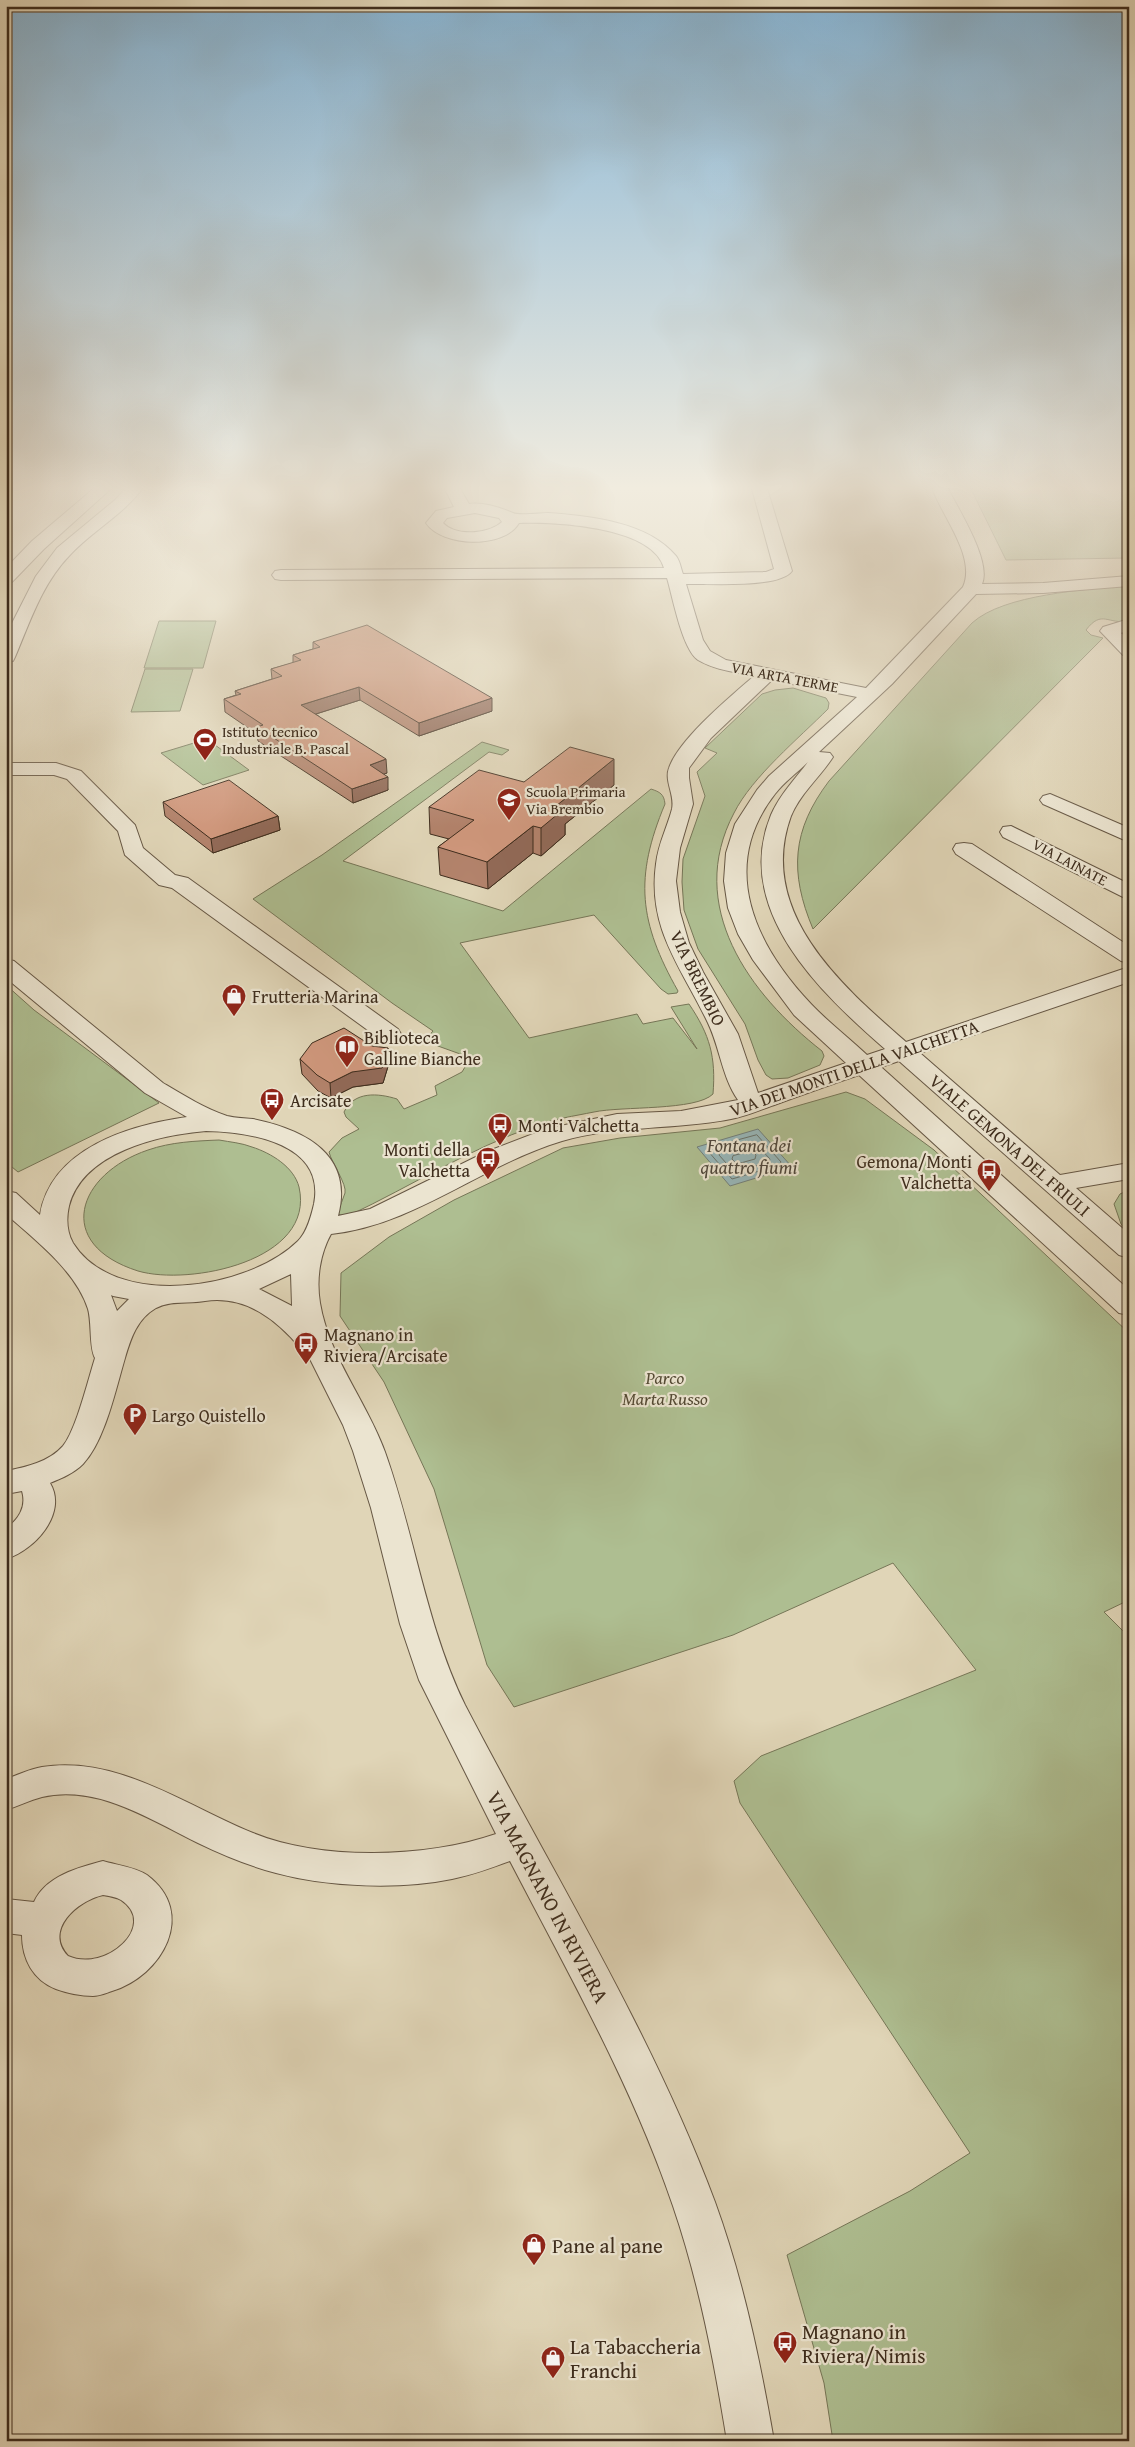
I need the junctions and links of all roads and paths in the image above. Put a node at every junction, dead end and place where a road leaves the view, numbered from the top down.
1 (32, 599) edge
2 (683, 599) edge
3 (962, 599) edge
4 (1129, 624) edge
5 (1129, 651) edge
6 (6, 657) edge
7 (767, 674) junction
8 (870, 694) junction
9 (6, 769) edge
10 (1050, 800) dead end
11 (1011, 832) dead end
12 (1129, 836) edge
13 (964, 850) dead end
14 (1129, 893) edge
15 (1129, 956) edge
16 (6, 966) edge
17 (1129, 974) edge
18 (389, 1034) dead end
19 (904, 1052) junction
20 (864, 1066) junction
21 (754, 1105) junction
22 (224, 1123) junction
23 (1129, 1171) edge
24 (1053, 1184) junction
25 (6, 1199) edge
26 (316, 1236) junction
27 (1129, 1249) edge
28 (70, 1258) junction
29 (214, 1291) junction
30 (163, 1295) junction
31 (1128, 1305) edge
32 (325, 1360) junction
33 (106, 1367) junction
34 (18, 1480) edge
35 (6, 1547) edge
36 (6, 1795) edge
37 (518, 1842) junction
38 (6, 1916) edge
39 (43, 1920) dead end
40 (751, 2441) edge

1 - 6 street
2 - 7 street, VIA ARTA TERME
3 - 8 street, VIALE GEMONA DEL FRIULI
4 - 5 street
7 - 8 street, VIA ARTA TERME
7 - 21 street, VIA BREMBIO
8 - 19 street, VIALE GEMONA DEL FRIULI
8 - 20 street, VIALE GEMONA DEL FRIULI
9 - 18 street
10 - 12 street
11 - 14 street, VIA LAINATE
13 - 15 street
16 - 22 street
17 - 19 street, VIA DEI MONTI DELLA VALCHETTA
19 - 20 street, VIA DEI MONTI DELLA VALCHETTA
19 - 24 street, VIALE GEMONA DEL FRIULI
20 - 21 street, VIA DEI MONTI DELLA VALCHETTA
20 - 31 street, VIALE GEMONA DEL FRIULI
21 - 26 street, VIA DEI MONTI DELLA VALCHETTA
22 - 26 street, VIA MAGNANO IN RIVIERA
22 - 28 street
23 - 24 street
24 - 27 street, VIALE GEMONA DEL FRIULI
25 - 28 street
26 - 29 street
26 - 32 street, VIA MAGNANO IN RIVIERA
28 - 30 street
28 - 33 street
29 - 30 street
29 - 32 street, VIA MAGNANO IN RIVIERA
30 - 33 street
32 - 37 street, VIA MAGNANO IN RIVIERA
33 - 34 street
34 - 35 street
36 - 37 street
37 - 40 street, VIA MAGNANO IN RIVIERA
38 - 39 street

